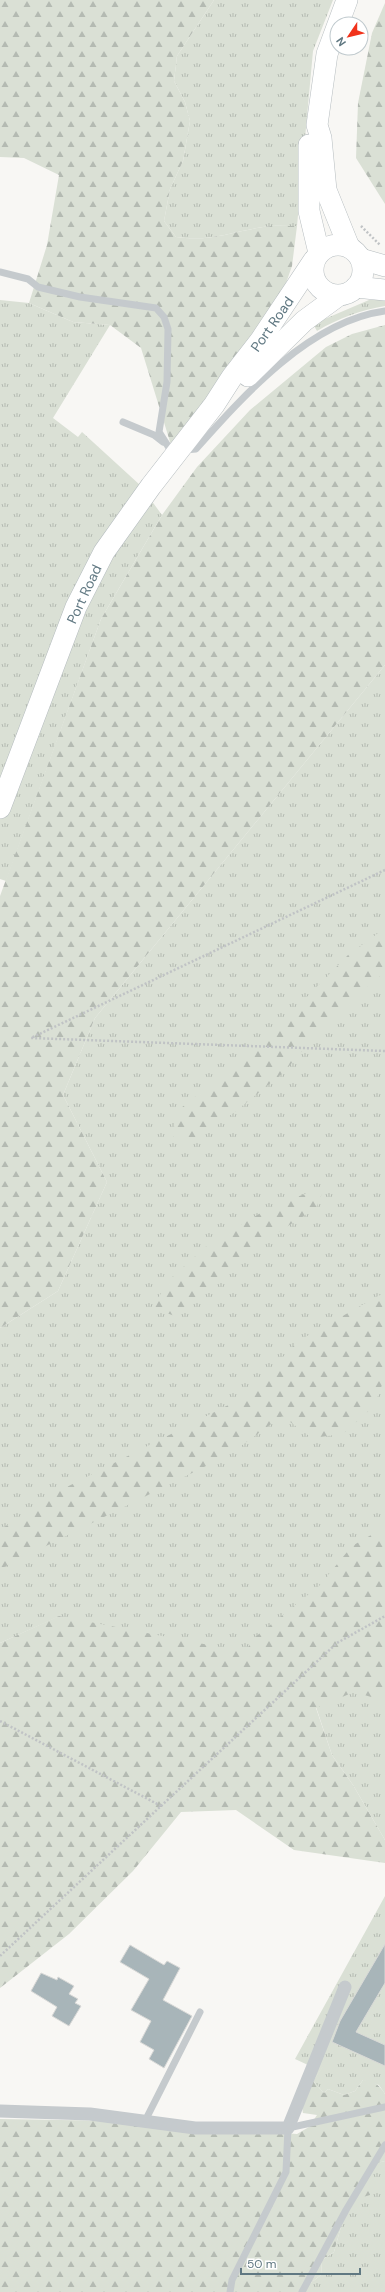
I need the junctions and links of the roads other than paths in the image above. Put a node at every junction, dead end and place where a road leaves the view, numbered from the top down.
1 (347, 0) edge
2 (317, 125) junction
3 (355, 253) junction
4 (316, 257) junction
5 (385, 266) edge
6 (0, 272) edge
7 (385, 290) edge
8 (347, 292) junction
9 (385, 311) edge
10 (214, 406) junction
11 (123, 422) dead end
12 (173, 450) junction
13 (0, 808) edge
14 (345, 1987) dead end
15 (200, 2012) dead end
16 (385, 2107) edge
17 (0, 2111) edge
18 (145, 2121) junction
19 (288, 2128) junction
20 (385, 2145) edge
21 (230, 2292) edge
22 (302, 2292) edge

1 - 2 main road
2 - 3 main road
2 - 4 main road
3 - 4 main road
3 - 5 main road
3 - 8 main road
4 - 8 main road
4 - 10 main road, Port Road
6 - 12 lane
7 - 8 main road
8 - 10 main road, Port Road
9 - 12 lane
10 - 12 main road, Port Road
11 - 12 lane
12 - 13 main road, Port Road
14 - 19 street
15 - 18 lane
16 - 19 lane
17 - 18 street
18 - 19 street
19 - 21 lane
20 - 22 lane

